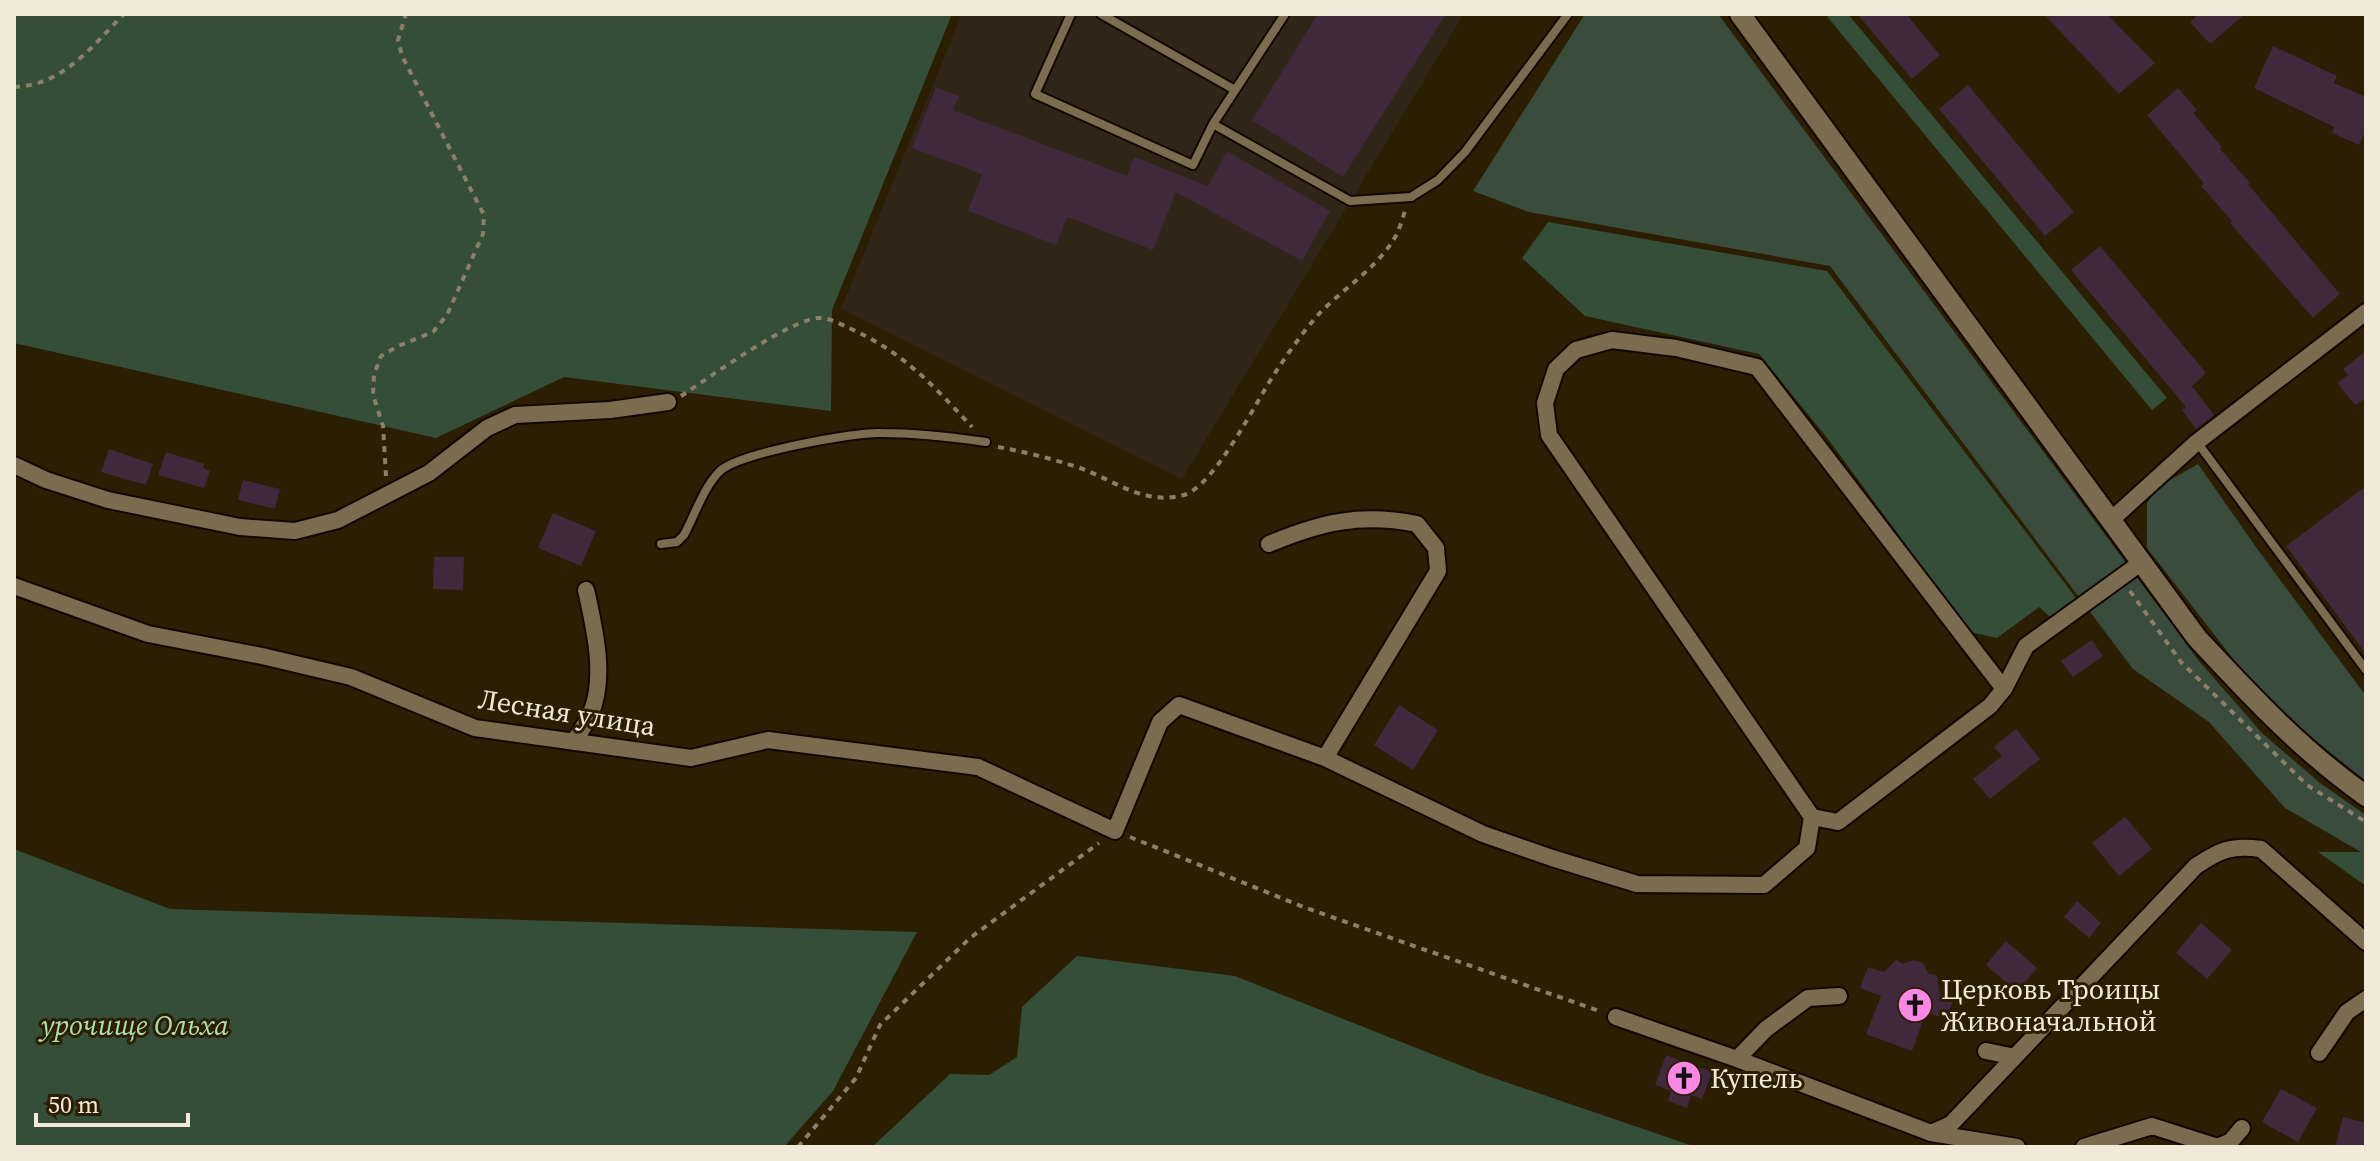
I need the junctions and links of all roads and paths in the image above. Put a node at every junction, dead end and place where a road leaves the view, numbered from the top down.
1 (124, 14) edge
2 (406, 14) edge
3 (1071, 14) edge
4 (1101, 14) edge
5 (1285, 14) edge
6 (1568, 14) edge
7 (1740, 14) edge
8 (14, 87) edge
9 (1235, 90) junction
10 (1213, 124) junction
11 (1411, 197) junction
12 (2366, 312) edge
13 (668, 402) joint
14 (986, 442) junction
15 (2197, 442) junction
16 (14, 465) edge
17 (386, 494) junction
18 (2111, 520) junction
19 (661, 544) dead end
20 (1269, 544) dead end
21 (2142, 562) junction
22 (14, 586) edge
23 (586, 590) dead end
24 (2366, 670) edge
25 (2004, 689) junction
26 (574, 742) junction
27 (1325, 758) junction
28 (2366, 796) edge
29 (1812, 817) junction
30 (1115, 831) junction
31 (2366, 942) edge
32 (1839, 996) dead end
33 (2366, 999) edge
34 (1616, 1017) joint
35 (1986, 1051) dead end
36 (2319, 1053) dead end
37 (2015, 1057) junction
38 (1737, 1059) junction
39 (2242, 1128) dead end
40 (1931, 1133) junction
41 (798, 1147) edge
42 (2017, 1147) edge
43 (2084, 1147) edge

1 - 8 path
2 - 17 path
3 - 10 lane
4 - 9 lane
5 - 9 lane
6 - 11 lane
7 - 18 street
9 - 10 lane
10 - 11 lane
11 - 14 path
12 - 15 street
13 - 14 path
13 - 17 street
14 - 19 lane
15 - 18 street
15 - 24 lane
16 - 17 street
18 - 21 street
20 - 27 street
21 - 25 street
21 - 28 street
22 - 26 street, Лесная улица
23 - 26 street
25 - 29 street
25 - 29 street
26 - 30 street, Лесная улица
27 - 29 street
27 - 30 street
30 - 34 path
30 - 41 path
31 - 37 street
32 - 38 street
33 - 36 street
34 - 38 street
35 - 37 street
37 - 40 street
38 - 40 street
39 - 43 street
40 - 42 street

